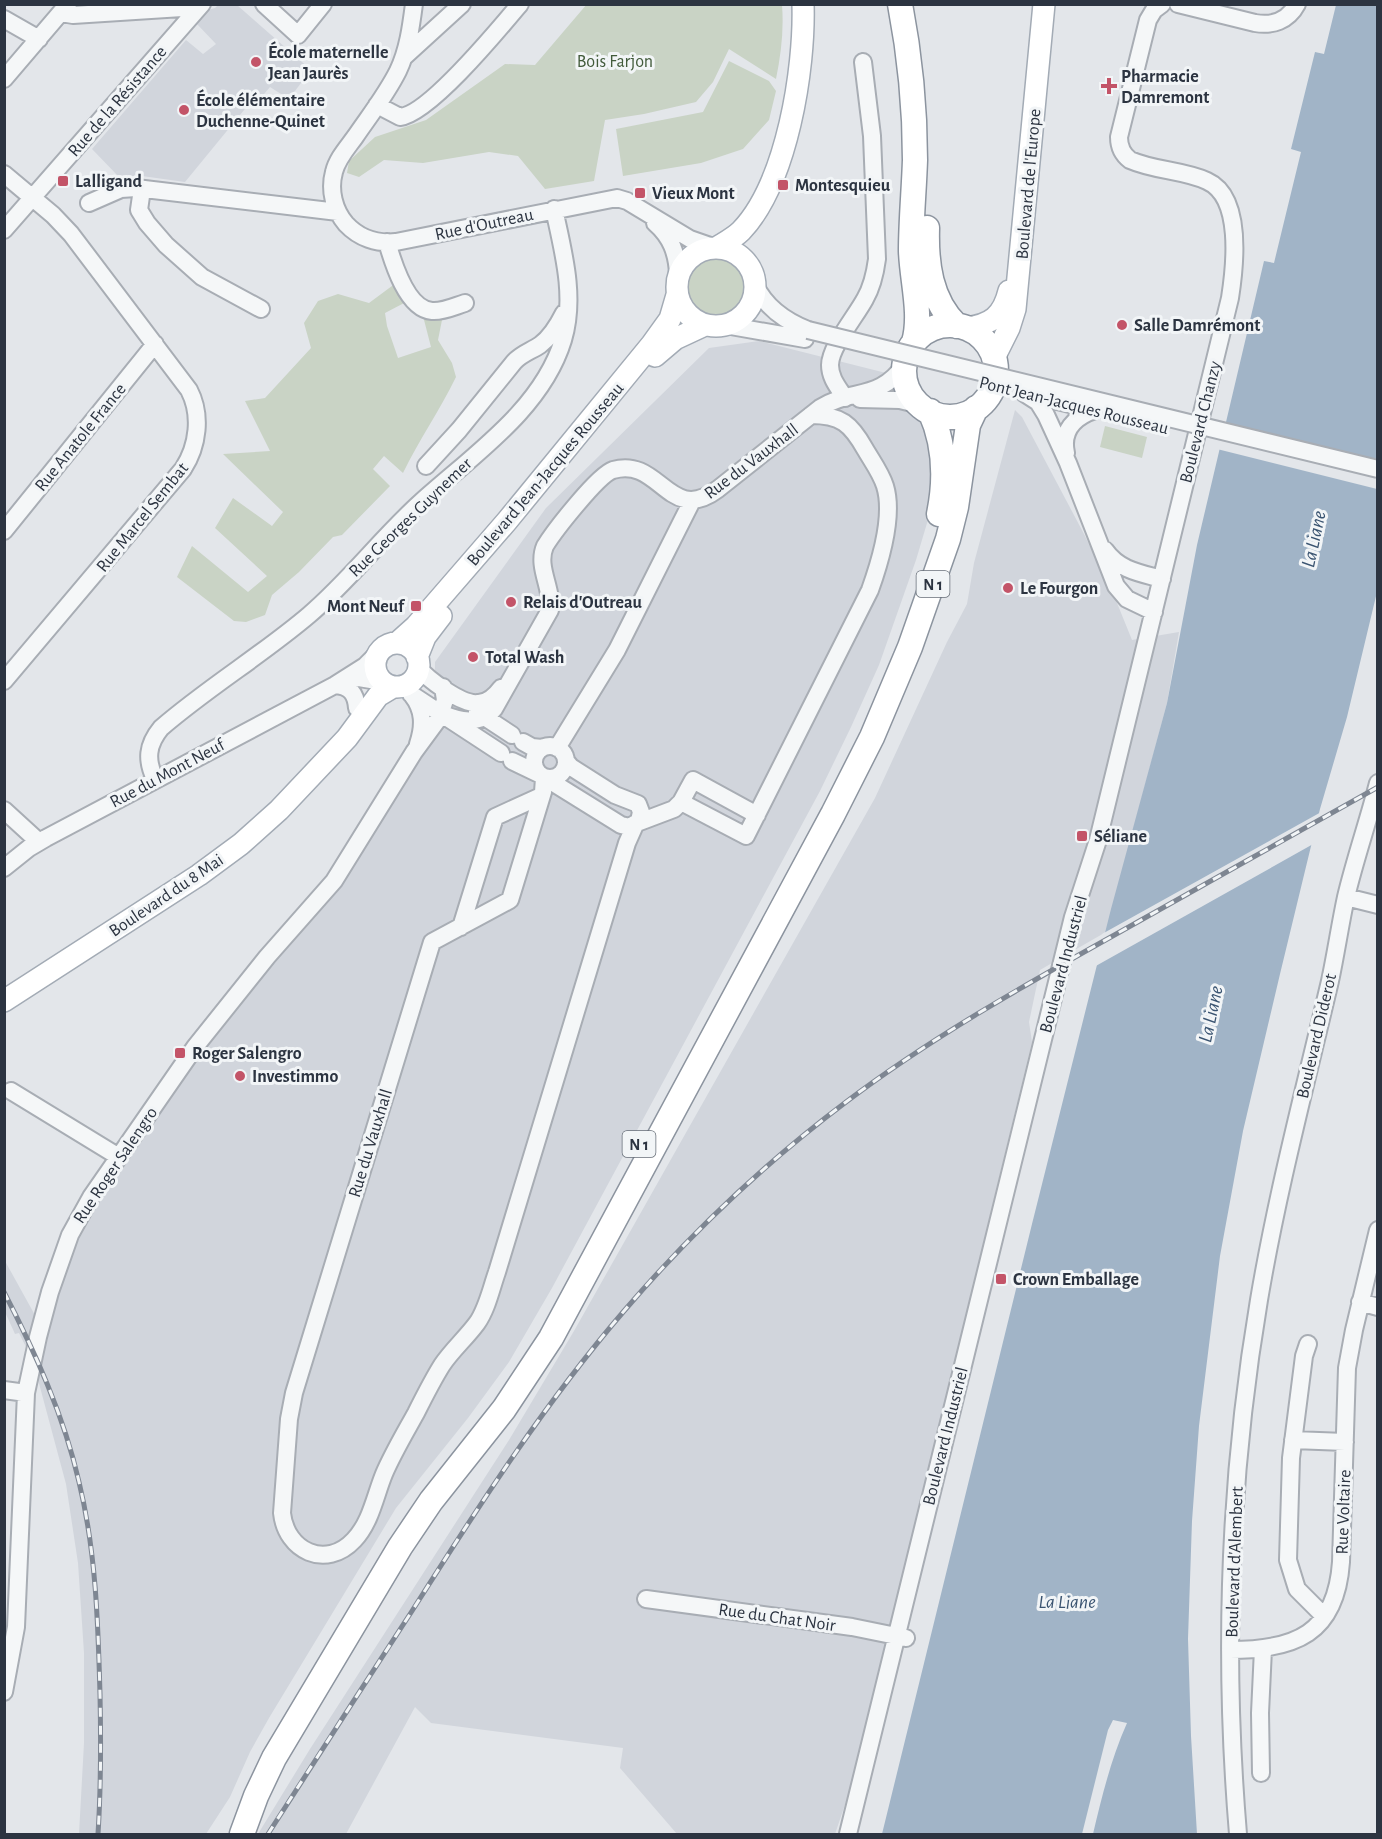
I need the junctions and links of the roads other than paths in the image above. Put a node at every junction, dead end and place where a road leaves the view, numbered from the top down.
1 (264, 4) edge
2 (323, 4) edge
3 (414, 4) edge
4 (462, 4) edge
5 (520, 4) edge
6 (803, 4) edge
7 (900, 4) edge
8 (914, 4) edge
9 (1037, 4) edge
10 (1044, 4) edge
11 (1178, 4) edge
12 (1297, 4) edge
13 (1161, 5) edge
14 (199, 8) edge
15 (64, 9) edge
16 (5, 20) edge
17 (39, 39) junction
18 (405, 56) junction
19 (863, 62) dead end
20 (4, 79) edge
21 (377, 105) junction
22 (4, 174) edge
23 (142, 189) junction
24 (765, 195) junction
25 (33, 198) junction
26 (89, 203) dead end
27 (639, 208) junction
28 (554, 209) junction
29 (338, 212) junction
30 (4, 230) edge
31 (387, 242) junction
32 (716, 247) junction
33 (754, 279) junction
34 (678, 284) junction
35 (465, 303) dead end
36 (568, 304) junction
37 (261, 309) dead end
38 (715, 325) junction
39 (961, 327) junction
40 (807, 334) junction
41 (914, 342) junction
42 (155, 344) junction
43 (994, 358) junction
44 (905, 364) junction
45 (1024, 393) junction
46 (846, 398) junction
47 (925, 408) junction
48 (976, 408) junction
49 (1095, 410) junction
50 (811, 416) junction
51 (1068, 463) junction
52 (426, 466) dead end
53 (1377, 469) edge
54 (1377, 479) edge
55 (693, 501) junction
56 (4, 531) edge
57 (1100, 542) junction
58 (1162, 579) junction
59 (1154, 612) junction
60 (397, 643) junction
61 (418, 662) junction
62 (513, 674) junction
63 (387, 679) junction
64 (4, 681) edge
65 (335, 685) junction
66 (443, 687) junction
67 (458, 697) junction
68 (357, 708) junction
69 (441, 713) junction
70 (485, 717) junction
71 (414, 752) junction
72 (555, 752) junction
73 (313, 772) junction
74 (543, 777) junction
75 (155, 779) junction
76 (1377, 783) edge
77 (542, 796) junction
78 (681, 802) junction
79 (4, 810) edge
80 (757, 814) junction
81 (636, 824) junction
82 (39, 842) junction
83 (4, 868) edge
84 (1088, 877) joint
85 (1346, 897) junction
86 (1377, 905) edge
87 (461, 927) junction
88 (4, 1001) edge
89 (11, 1091) dead end
90 (119, 1157) junction
91 (1377, 1230) edge
92 (1260, 1291) joint
93 (1360, 1302) junction
94 (1377, 1307) edge
95 (1308, 1344) dead end
96 (4, 1390) edge
97 (26, 1393) junction
98 (1293, 1440) junction
99 (1345, 1442) junction
100 (646, 1599) dead end
101 (11, 1604) edge
102 (1324, 1617) junction
103 (902, 1637) junction
104 (1263, 1649) junction
105 (1230, 1650) junction
106 (4, 1692) edge
107 (1261, 1773) dead end
108 (242, 1820) edge
109 (226, 1834) edge
110 (848, 1834) edge
111 (860, 1834) edge
112 (1238, 1834) edge

1 - 2 street
3 - 18 street
4 - 18 street
5 - 21 street
6 - 24 main road
7 - 41 highway
8 - 39 highway
9 - 39 main road, Boulevard de l'Europe
10 - 43 main road, Boulevard de l'Europe
11 - 12 street
13 - 58 street, Boulevard Chanzy
14 - 15 street
14 - 25 street, Rue de la Résistance
15 - 17 street
16 - 17 street
17 - 20 street
18 - 21 street
19 - 46 street
21 - 29 street
22 - 25 street, Rue Marcel Sembat
23 - 26 street
23 - 29 street
23 - 37 street
24 - 32 main road
24 - 33 main road
25 - 30 street, Rue de la Résistance
25 - 42 street, Rue Marcel Sembat
27 - 28 street, Rue d'Outreau
27 - 32 street, Rue d'Outreau
27 - 34 street, Rue d'Outreau
28 - 31 street, Rue d'Outreau
28 - 36 street, Rue Georges Guynemer
29 - 31 street, Rue d'Outreau
31 - 35 street
32 - 33 main road
32 - 34 main road
33 - 38 main road
33 - 40 street
34 - 38 main road
34 - 60 main road, Boulevard Jean-Jacques Rousseau
36 - 52 street, Rue Georges Guynemer
36 - 75 street, Rue Georges Guynemer
38 - 40 street
38 - 61 main road, Boulevard Jean-Jacques Rousseau
39 - 41 highway
39 - 43 highway
40 - 45 street, Pont Jean-Jacques Rousseau
40 - 53 street, Pont Jean-Jacques Rousseau, bridge
41 - 44 highway
42 - 56 street, Rue Anatole France
42 - 64 street, Rue Marcel Sembat
43 - 48 highway
44 - 46 street, Rue du Vauxhall
44 - 47 highway
45 - 49 street, Pont Jean-Jacques Rousseau
45 - 51 street
46 - 47 street, Rue du Vauxhall
46 - 50 street, Rue du Vauxhall
47 - 48 highway
47 - 108 highway, N 1
48 - 108 highway, N 1
49 - 51 street
49 - 54 street, Pont Jean-Jacques Rousseau
50 - 55 street, Rue du Vauxhall
50 - 80 street
51 - 57 street
55 - 62 street, Rue du Vauxhall
55 - 72 street
57 - 58 street
57 - 59 street
58 - 59 street, Boulevard Chanzy
59 - 84 street, Boulevard Chanzy
60 - 61 main road
60 - 63 main road, Boulevard Jean-Jacques Rousseau
61 - 63 main road, Boulevard Jean-Jacques Rousseau
61 - 66 street, Rue du Vauxhall
62 - 67 street, Rue du Vauxhall
62 - 70 street, Rue du Vauxhall
63 - 65 street, Rue du Mont Neuf
63 - 65 street, Rue du Mont Neuf
63 - 68 main road, Boulevard du 8 Mai
63 - 69 street
63 - 71 street, Rue Roger Salengro
63 - 73 main road, Boulevard du 8 Mai
65 - 68 street
65 - 75 street, Rue du Mont Neuf
66 - 67 street, Rue du Vauxhall
66 - 69 street, Rue Roger Salengro
67 - 70 street, Rue du Vauxhall
68 - 73 main road, Boulevard du 8 Mai
69 - 70 street
69 - 71 street, Rue Roger Salengro
69 - 74 street
70 - 72 street, Rue du Vauxhall
71 - 90 street, Rue Roger Salengro
72 - 74 street
72 - 74 street
72 - 81 street, Rue du Vauxhall
73 - 88 main road, Boulevard du 8 Mai
74 - 77 street, Rue du Vauxhall
74 - 81 street
75 - 82 street, Rue du Mont Neuf
76 - 85 street, Boulevard Diderot
77 - 87 street, Rue du Vauxhall
77 - 87 street
78 - 80 street
78 - 80 street
78 - 81 street
79 - 82 street
81 - 87 street, Rue du Vauxhall
82 - 83 street, Rue du Mont Neuf
84 - 103 street, Boulevard Industriel
85 - 86 street
85 - 92 street, Boulevard Diderot
89 - 90 street
90 - 97 street, Rue Roger Salengro
91 - 93 street, Rue Voltaire
92 - 105 street, Boulevard d'Alembert
93 - 94 street
93 - 99 street, Rue Voltaire
95 - 98 street
96 - 97 street
97 - 101 street, Rue Roger Salengro
98 - 99 street
98 - 102 street
99 - 102 street, Rue Voltaire
100 - 103 street, Rue du Chat Noir
101 - 106 street, Rue Roger Salengro
102 - 104 street, Rue Voltaire
103 - 110 street, Boulevard Industriel
103 - 111 street, Boulevard Industriel
104 - 105 street, Rue Voltaire
104 - 107 street
105 - 112 street, Boulevard d'Alembert
108 - 109 highway, N 1

